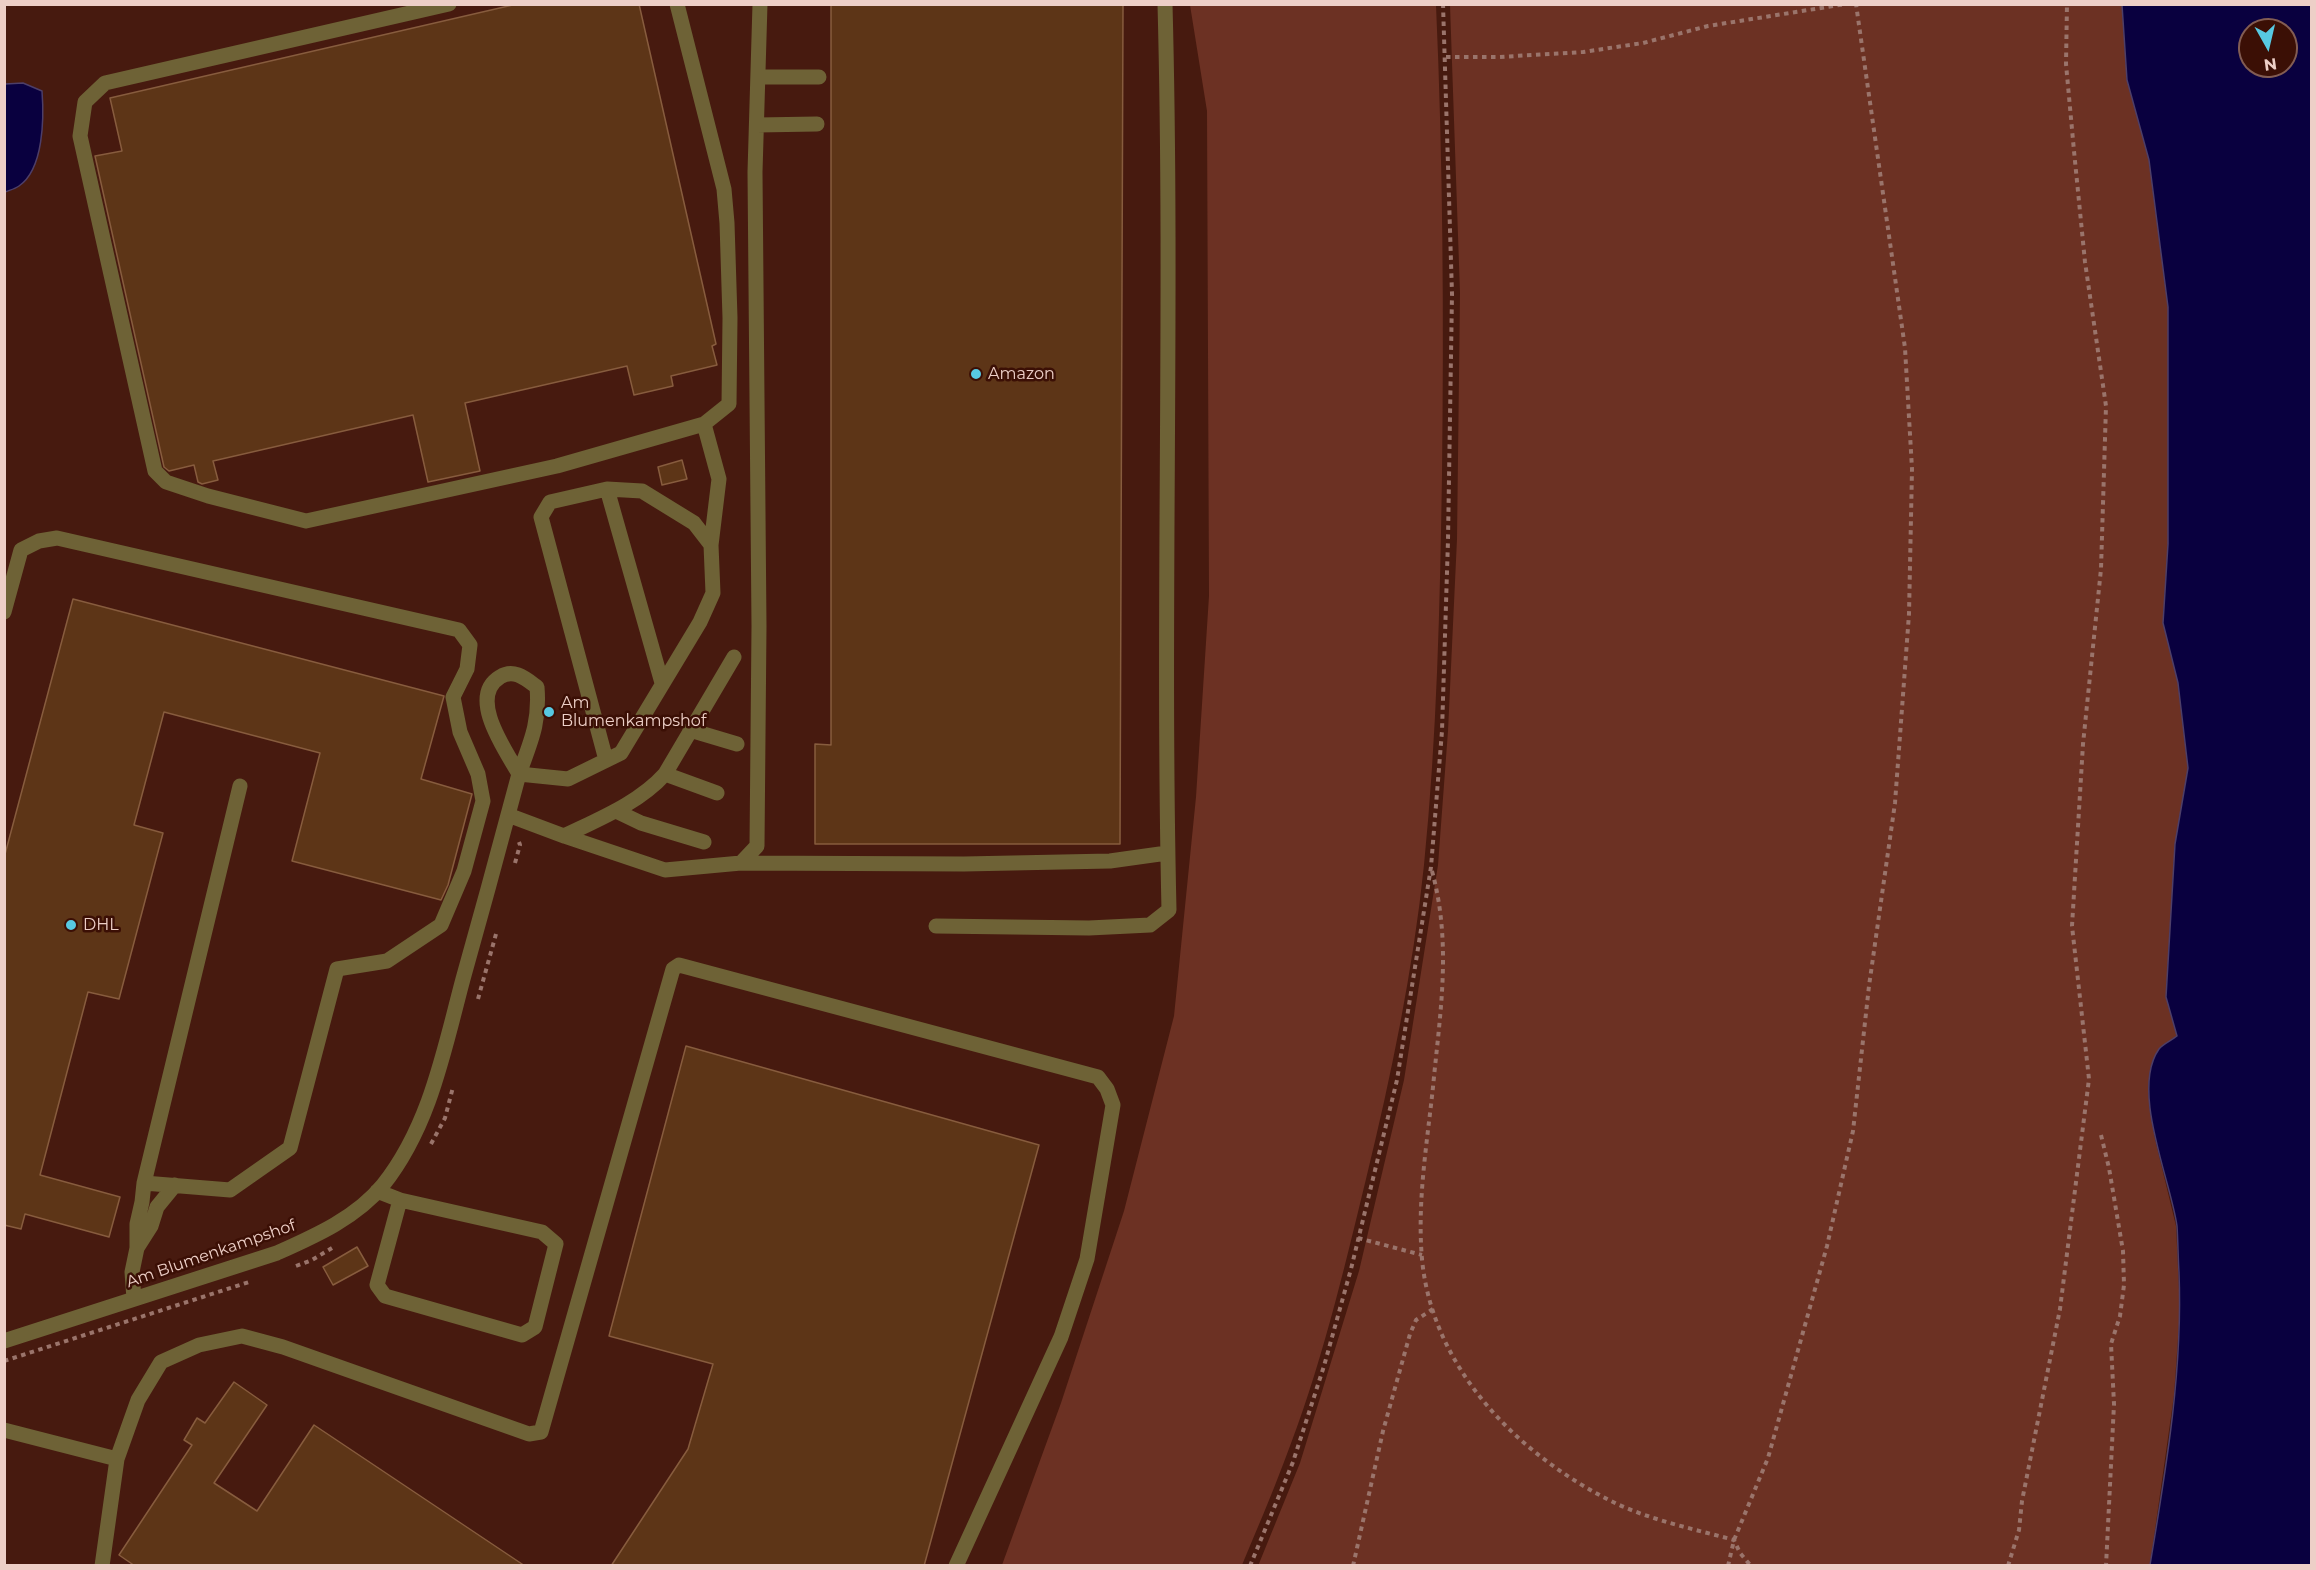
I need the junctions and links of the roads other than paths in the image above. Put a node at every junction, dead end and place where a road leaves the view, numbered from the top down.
1 (450, 4) edge
2 (677, 4) edge
3 (760, 4) edge
4 (1165, 4) edge
5 (758, 77) junction
6 (819, 77) dead end
7 (817, 124) dead end
8 (757, 125) junction
9 (704, 424) junction
10 (607, 489) junction
11 (711, 545) junction
12 (4, 612) edge
13 (734, 657) dead end
14 (662, 683) junction
15 (690, 730) junction
16 (737, 744) dead end
17 (606, 760) junction
18 (519, 774) junction
19 (665, 774) junction
20 (240, 786) dead end
21 (717, 793) dead end
22 (616, 811) junction
23 (508, 815) junction
24 (564, 836) junction
25 (704, 842) dead end
26 (1167, 853) junction
27 (741, 863) junction
28 (936, 927) dead end
29 (144, 1183) junction
30 (175, 1185) junction
31 (377, 1191) junction
32 (400, 1200) junction
33 (137, 1248) junction
34 (134, 1299) junction
35 (4, 1341) edge
36 (4, 1430) edge
37 (117, 1458) junction
38 (102, 1566) edge
39 (956, 1566) edge

1 - 9 street
2 - 9 street
3 - 5 street
4 - 26 street
5 - 6 street
5 - 8 street
7 - 8 street
8 - 27 street
9 - 11 street
10 - 11 street
10 - 14 street
10 - 17 street
11 - 14 street
12 - 30 street
13 - 15 street
14 - 17 street
15 - 16 street
15 - 19 street
17 - 18 street
18 - 18 street, Am Blumenkampshof
18 - 23 street, Am Blumenkampshof
19 - 21 street
19 - 22 street
20 - 29 street
22 - 24 street
22 - 25 street
23 - 24 street
23 - 31 street, Am Blumenkampshof
24 - 27 street
26 - 27 street
26 - 28 street
29 - 30 street
29 - 33 street
30 - 33 street
31 - 32 street
31 - 34 street, Am Blumenkampshof
32 - 32 street
33 - 34 street
34 - 35 street, Am Blumenkampshof
36 - 37 street
37 - 38 street
37 - 39 street

